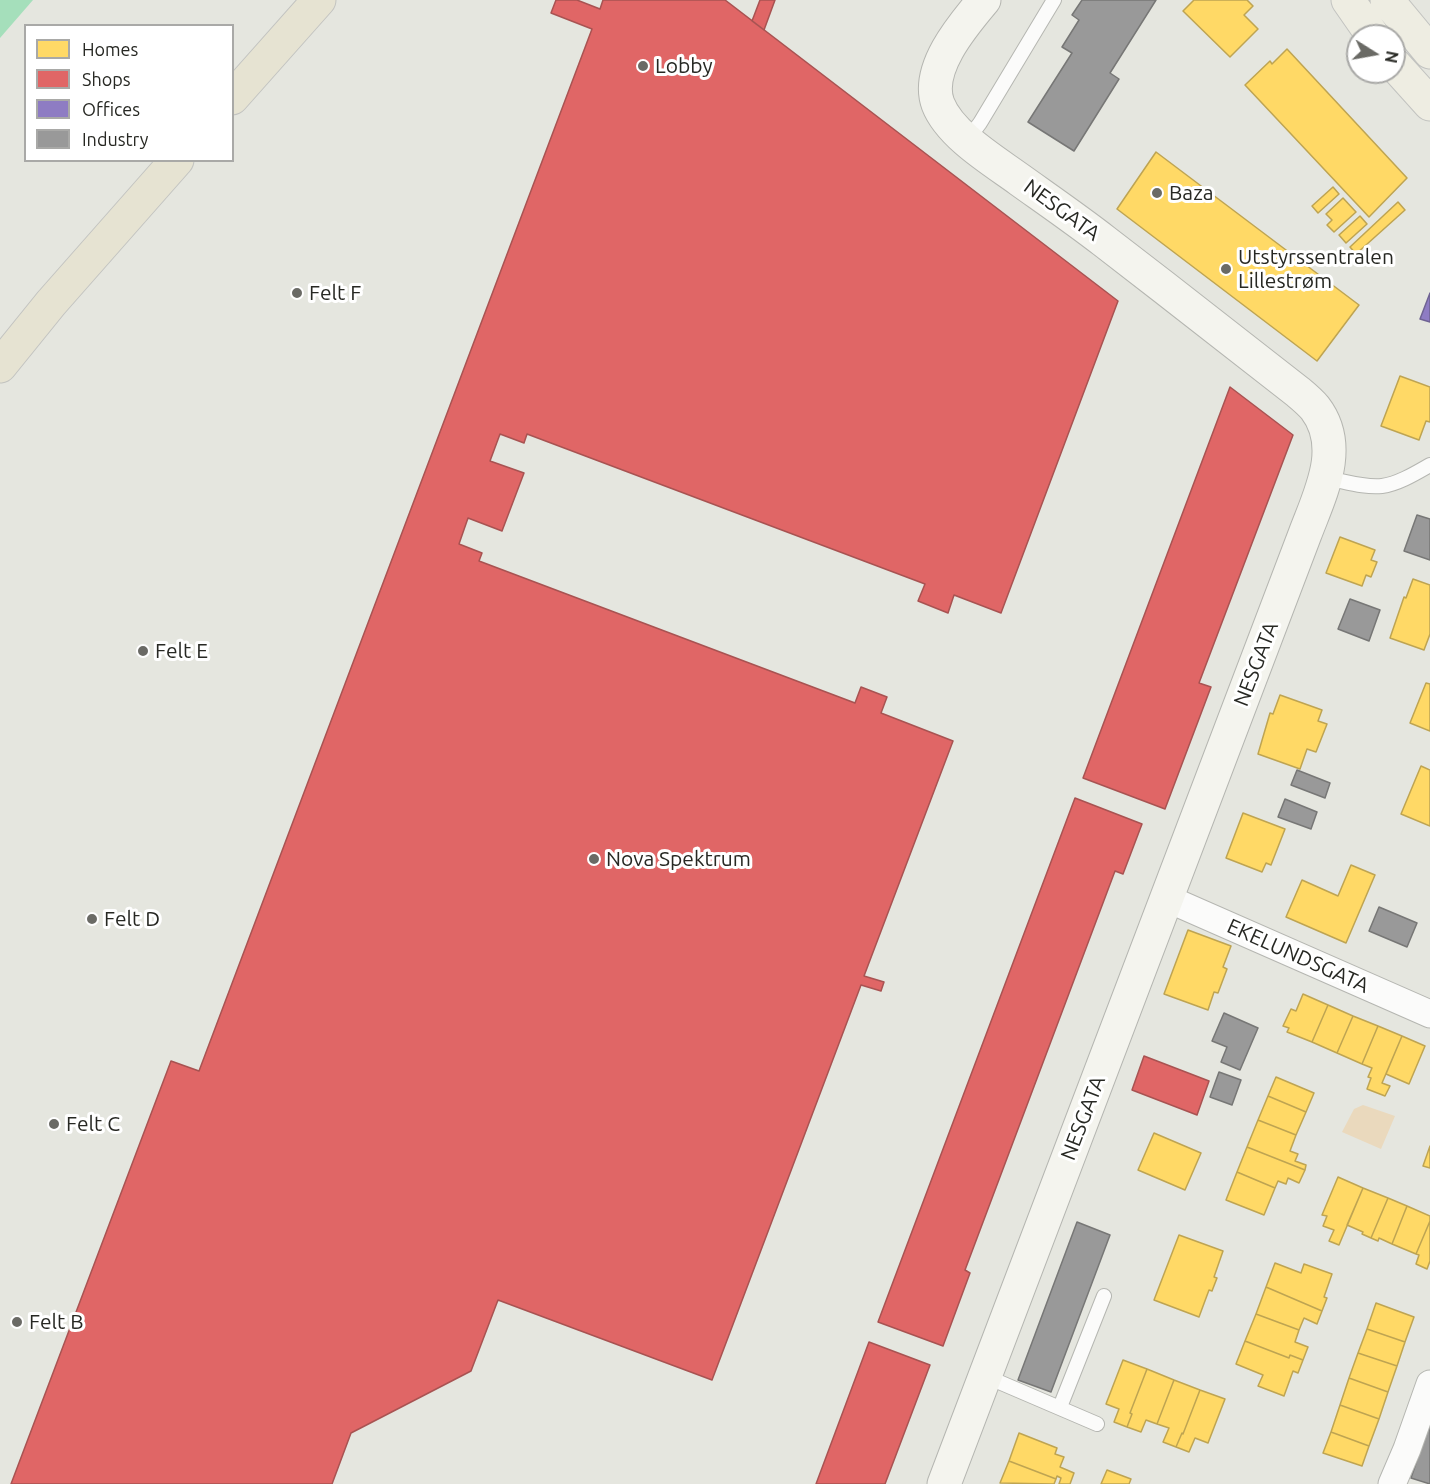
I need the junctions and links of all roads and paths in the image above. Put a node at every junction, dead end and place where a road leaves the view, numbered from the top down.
1 (320, 0) edge
2 (1054, 0) edge
3 (1348, 0) edge
4 (1387, 0) edge
5 (978, 2) edge
6 (1365, 24) edge
7 (1430, 52) edge
8 (1406, 77) edge
9 (234, 96) edge
10 (1430, 104) edge
11 (967, 140) junction
12 (175, 162) edge
13 (0, 366) edge
14 (1430, 465) edge
15 (1326, 478) junction
16 (1166, 898) junction
17 (1430, 1014) edge
18 (1104, 1296) dead end
19 (985, 1376) junction
20 (1430, 1384) edge
21 (1060, 1407) junction
22 (1097, 1424) dead end
23 (944, 1484) edge
24 (1392, 1484) edge

1 - 9 highway
2 - 11 lane
3 - 6 main road
4 - 7 main road
5 - 11 street, NESGATA
8 - 10 main road
11 - 15 street, NESGATA
12 - 13 highway
14 - 15 lane
15 - 16 street, NESGATA
16 - 17 street, EKELUNDSGATA
16 - 19 street, NESGATA
18 - 21 lane
19 - 21 lane
19 - 23 street, NESGATA
20 - 24 street
21 - 22 lane

